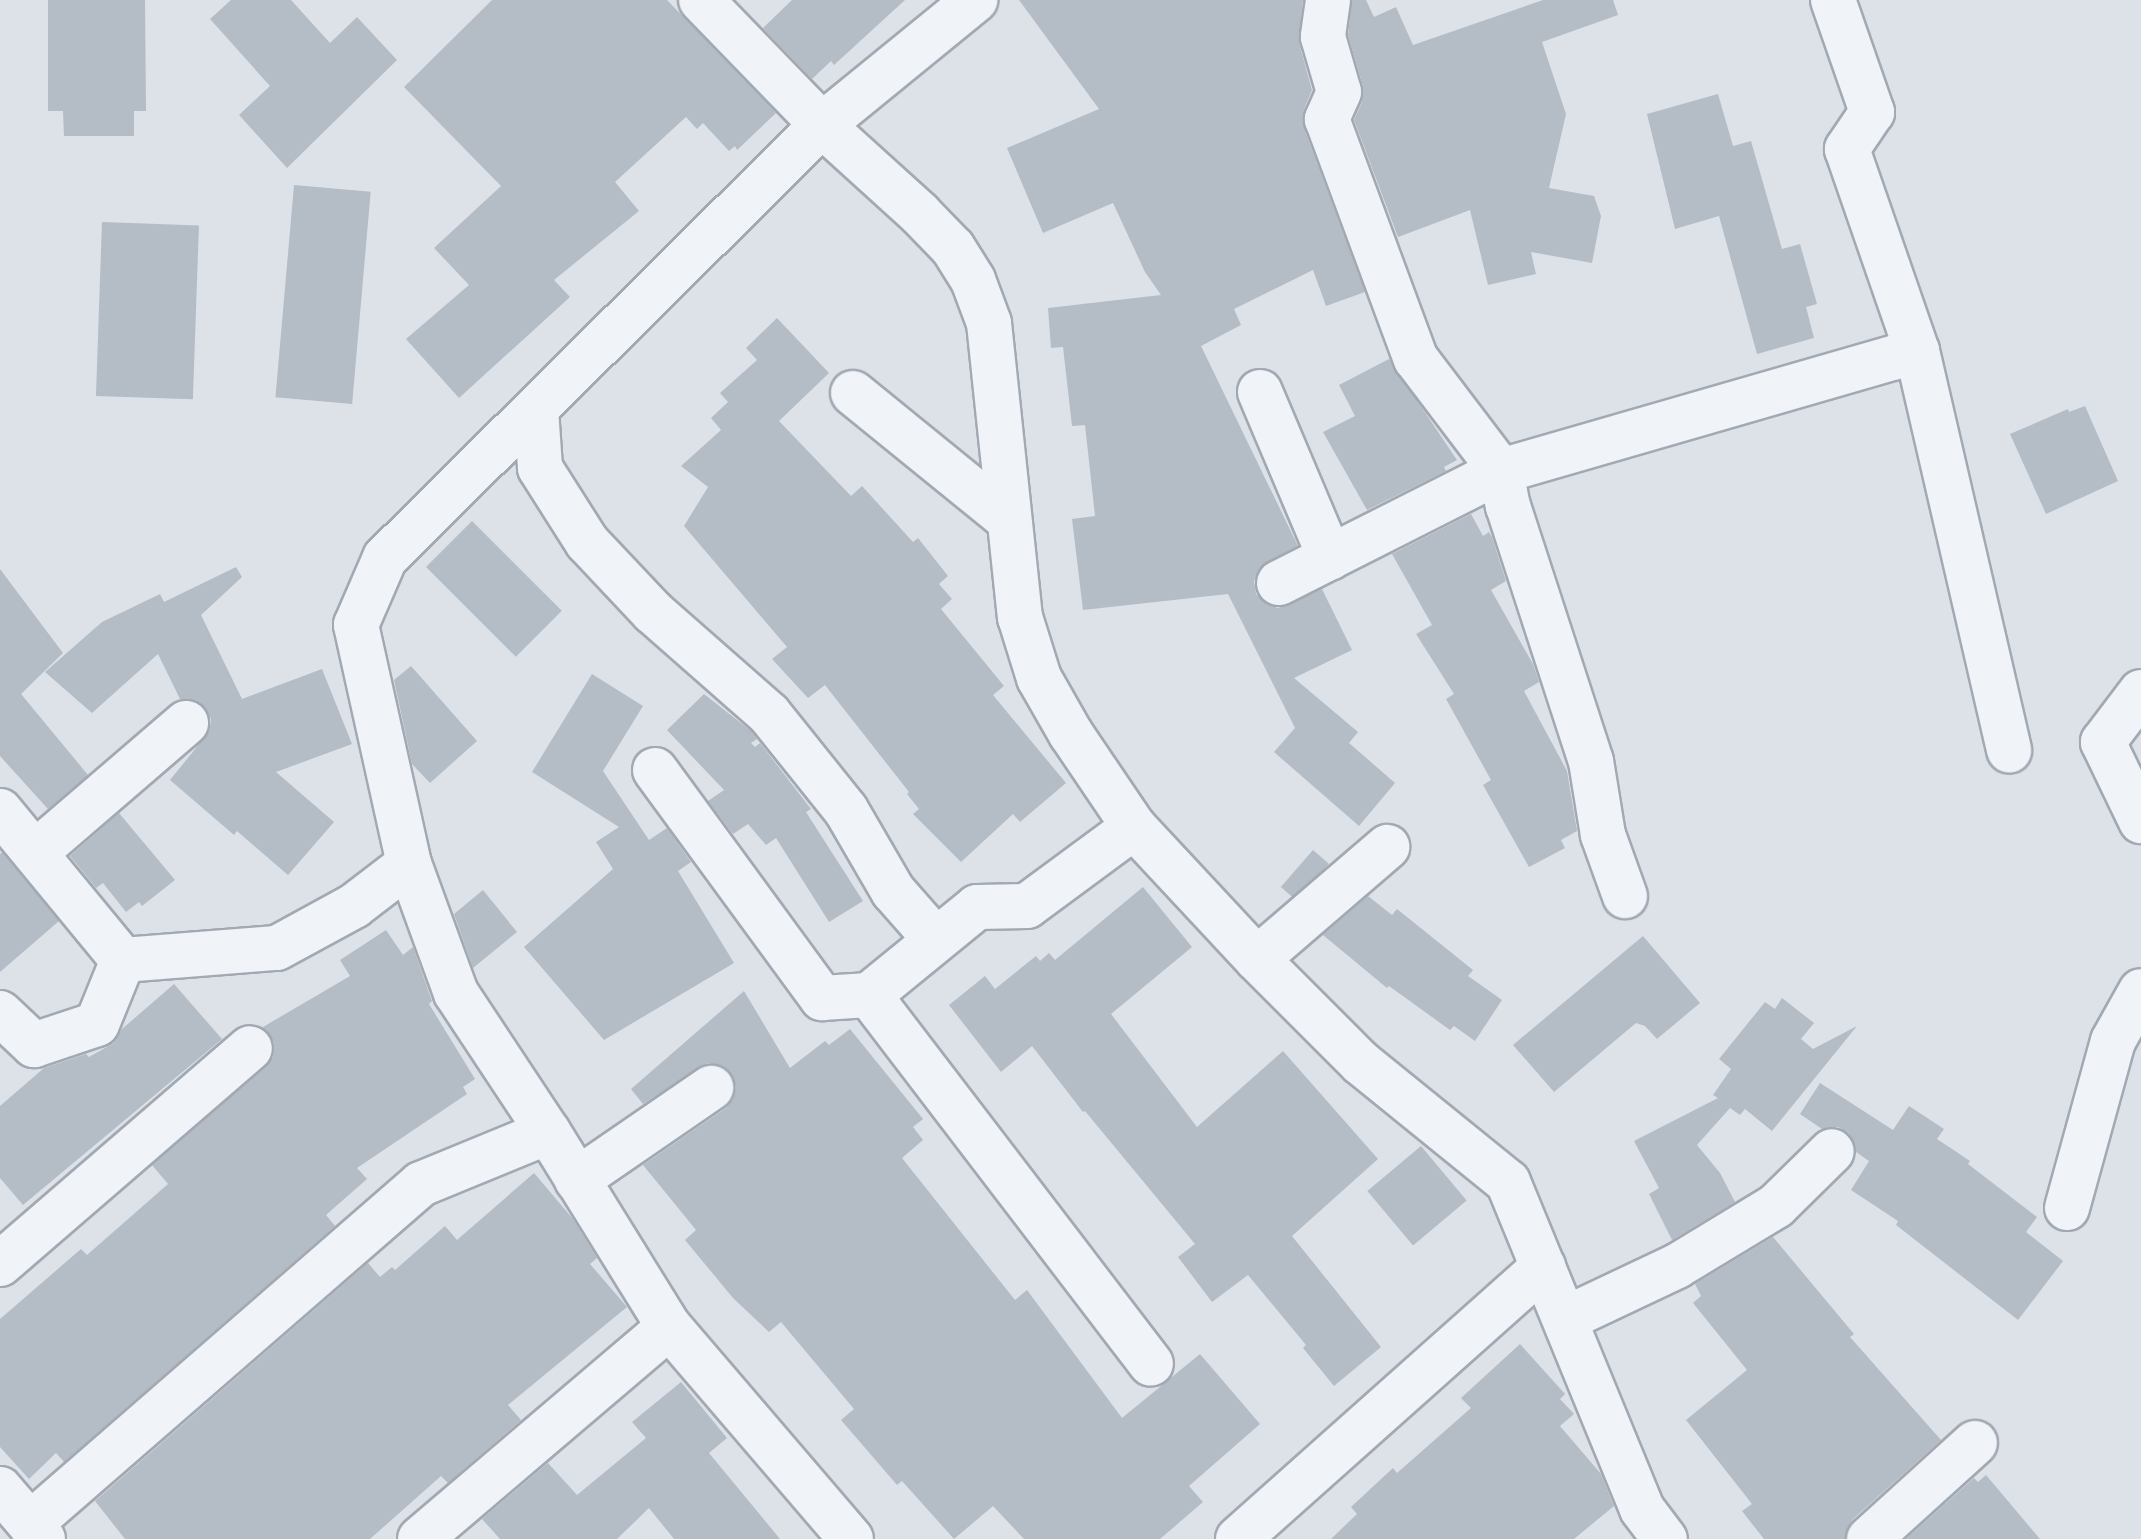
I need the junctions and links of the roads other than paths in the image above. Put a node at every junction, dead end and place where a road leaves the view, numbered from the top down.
1 (701, 0) edge
2 (975, 0) edge
3 (1328, 0) edge
4 (1833, 0) edge
5 (822, 125) junction
6 (1917, 351) junction
7 (1260, 392) dead end
8 (853, 393) dead end
9 (536, 409) junction
10 (1501, 471) junction
11 (1008, 519) junction
12 (1330, 558) junction
13 (1279, 583) dead end
14 (2141, 692) edge
15 (186, 723) dead end
16 (2009, 751) dead end
17 (655, 770) dead end
18 (0, 811) edge
19 (2141, 821) edge
20 (1134, 827) junction
21 (1387, 847) dead end
22 (36, 852) junction
23 (409, 864) junction
24 (1625, 896) dead end
25 (936, 940) junction
26 (1257, 959) junction
27 (123, 960) junction
28 (2141, 991) edge
29 (869, 995) junction
30 (0, 1013) edge
31 (250, 1048) dead end
32 (711, 1088) dead end
33 (548, 1132) junction
34 (1832, 1151) dead end
35 (577, 1180) junction
36 (2067, 1208) dead end
37 (0, 1264) edge
38 (1543, 1267) junction
39 (1565, 1319) junction
40 (669, 1327) junction
41 (1151, 1364) dead end
42 (1975, 1443) dead end
43 (0, 1489) edge
44 (36, 1531) edge
45 (845, 1537) edge
46 (420, 1539) edge
47 (1238, 1539) edge
48 (1665, 1539) edge
49 (1869, 1539) edge

1 - 5 street
2 - 5 street
3 - 10 street
4 - 6 street
5 - 9 street
5 - 11 street
6 - 10 street
6 - 16 street
7 - 12 street
8 - 11 street
9 - 23 street
9 - 25 street
10 - 12 street
10 - 24 street
11 - 20 street
12 - 13 street
14 - 19 street
15 - 22 street
17 - 29 street
18 - 22 street
20 - 25 street
20 - 26 street
21 - 26 street
22 - 27 street
23 - 27 street
23 - 33 street
25 - 29 street
26 - 38 street
27 - 30 street
28 - 36 street
29 - 41 street
31 - 37 street
32 - 35 street
33 - 35 street
33 - 44 street
34 - 39 street
35 - 40 street
38 - 39 street
38 - 47 street
39 - 48 street
40 - 45 street
40 - 46 street
42 - 49 street
43 - 44 street

